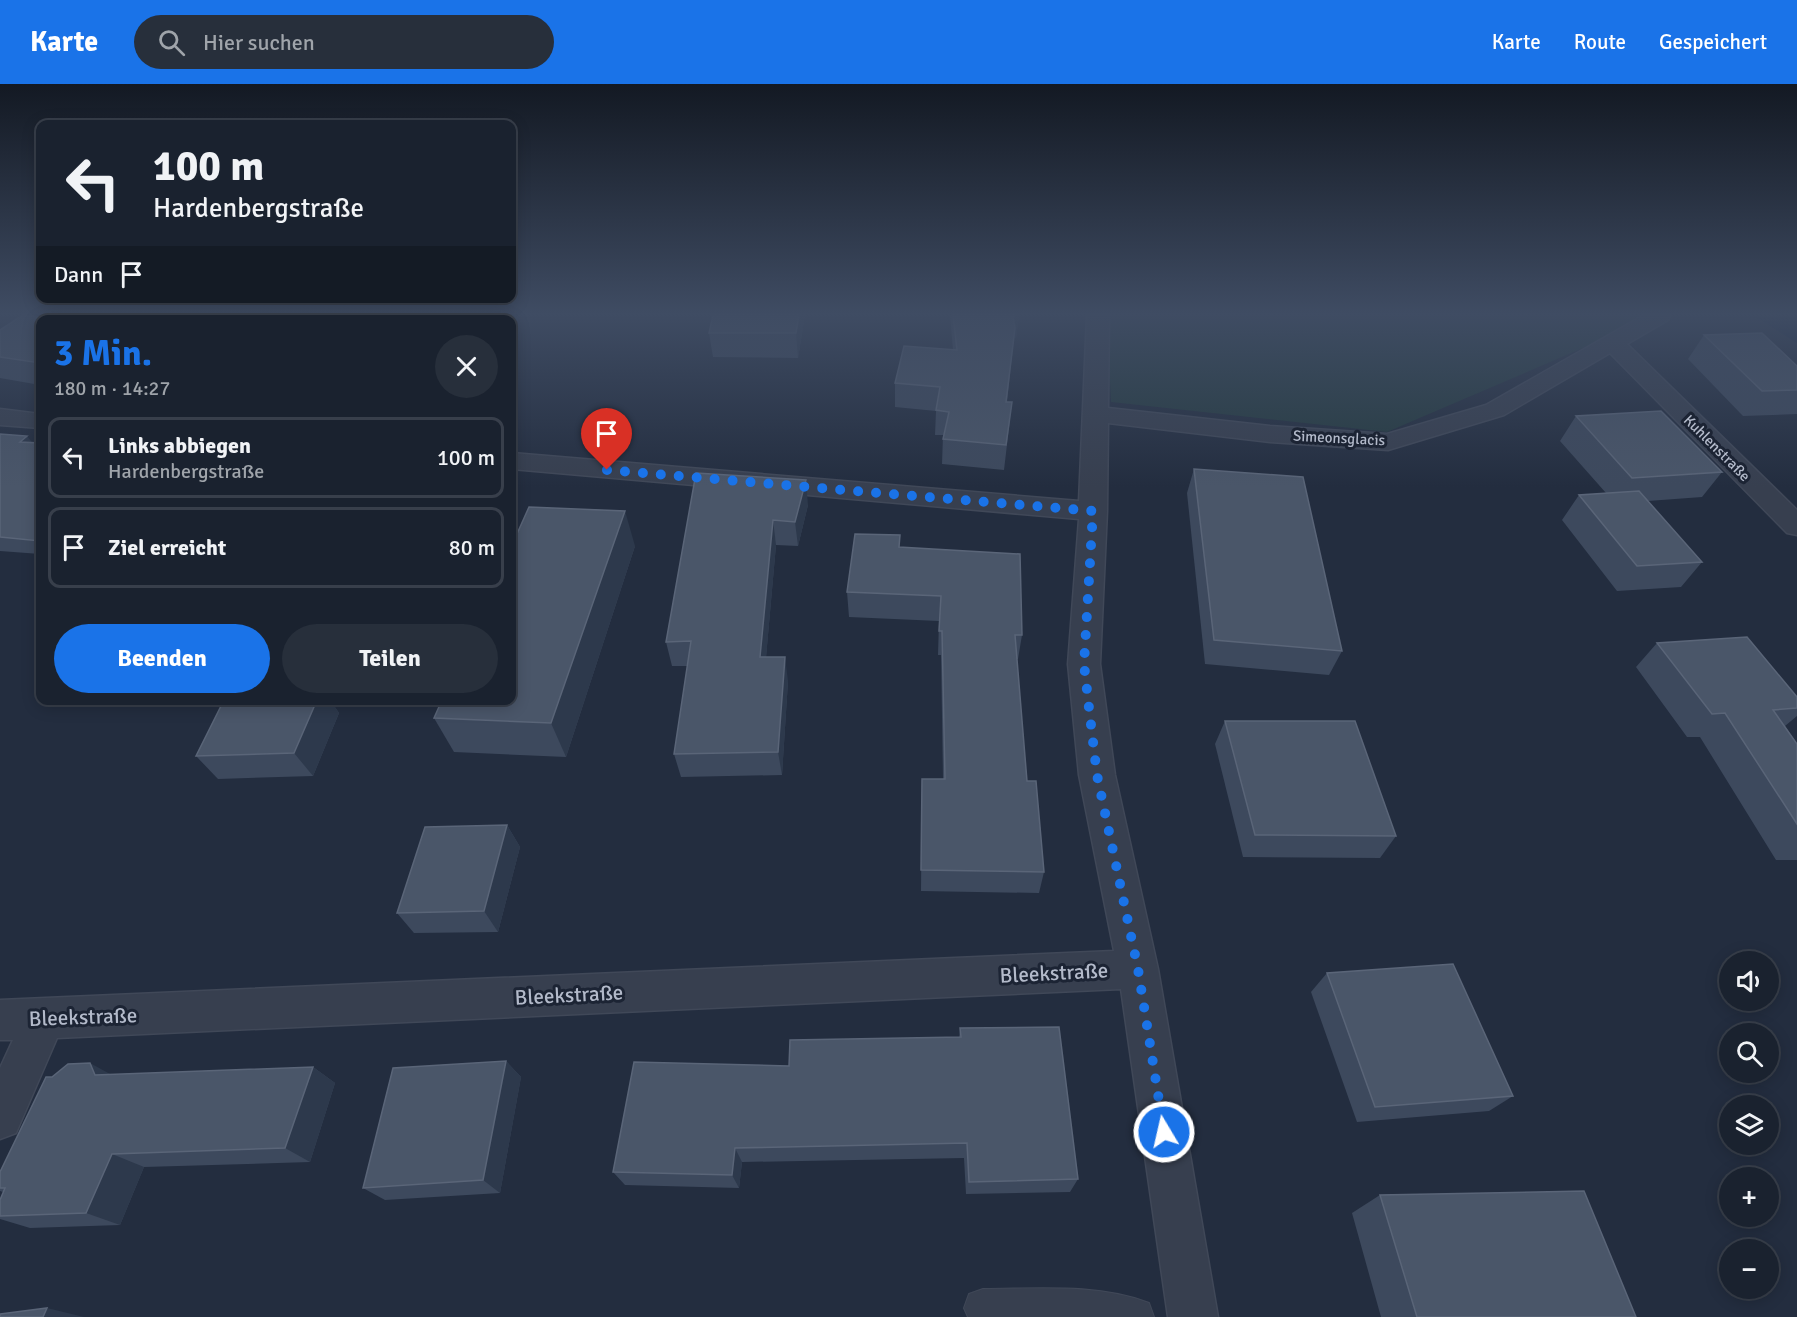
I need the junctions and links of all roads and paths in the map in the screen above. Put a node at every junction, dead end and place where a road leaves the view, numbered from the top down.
1 (1097, 373) edge
2 (1561, 373) edge
3 (1643, 373) edge
4 (1096, 414) junction
5 (0, 417) edge
6 (36, 421) edge
7 (516, 461) edge
8 (1093, 511) junction
9 (1797, 526) edge
10 (1138, 969) junction
11 (44, 1019) junction
12 (0, 1020) edge
13 (0, 1117) edge
14 (983, 1308) dead end
15 (1135, 1317) edge
16 (1193, 1317) edge

1 - 4 street
2 - 4 street, Simeonsglacis
3 - 9 street, Kuhlenstraße
4 - 8 street
5 - 6 street
7 - 8 street
8 - 10 street
10 - 11 street, Bleekstraße
10 - 16 street
11 - 12 street, Bleekstraße
11 - 13 street
14 - 15 lane

